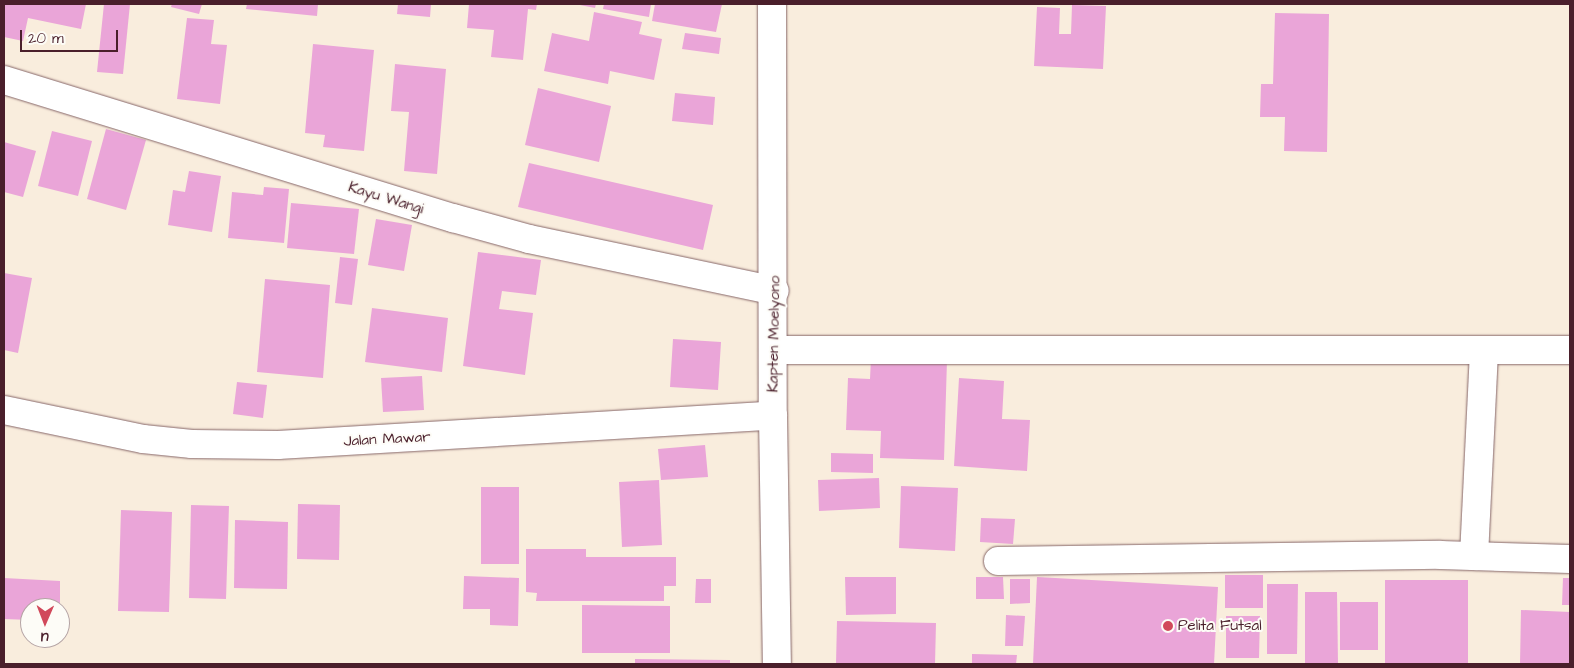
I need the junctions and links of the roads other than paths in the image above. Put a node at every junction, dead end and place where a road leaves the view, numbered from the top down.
1 (772, 4) edge
2 (4, 80) edge
3 (775, 291) junction
4 (773, 350) junction
5 (1484, 350) junction
6 (1570, 350) edge
7 (4, 410) edge
8 (773, 416) junction
9 (1474, 556) junction
10 (1570, 560) edge
11 (998, 561) dead end
12 (777, 664) edge

1 - 3 street, Kapten Moelyono
2 - 3 street, Kayu Wangi
3 - 4 street, Kapten Moelyono
4 - 5 street
4 - 8 street, Kapten Moelyono
5 - 6 street
5 - 9 street
7 - 8 street, Jalan Mawar
8 - 12 street, Kapten Moelyono
9 - 10 street
9 - 11 street

